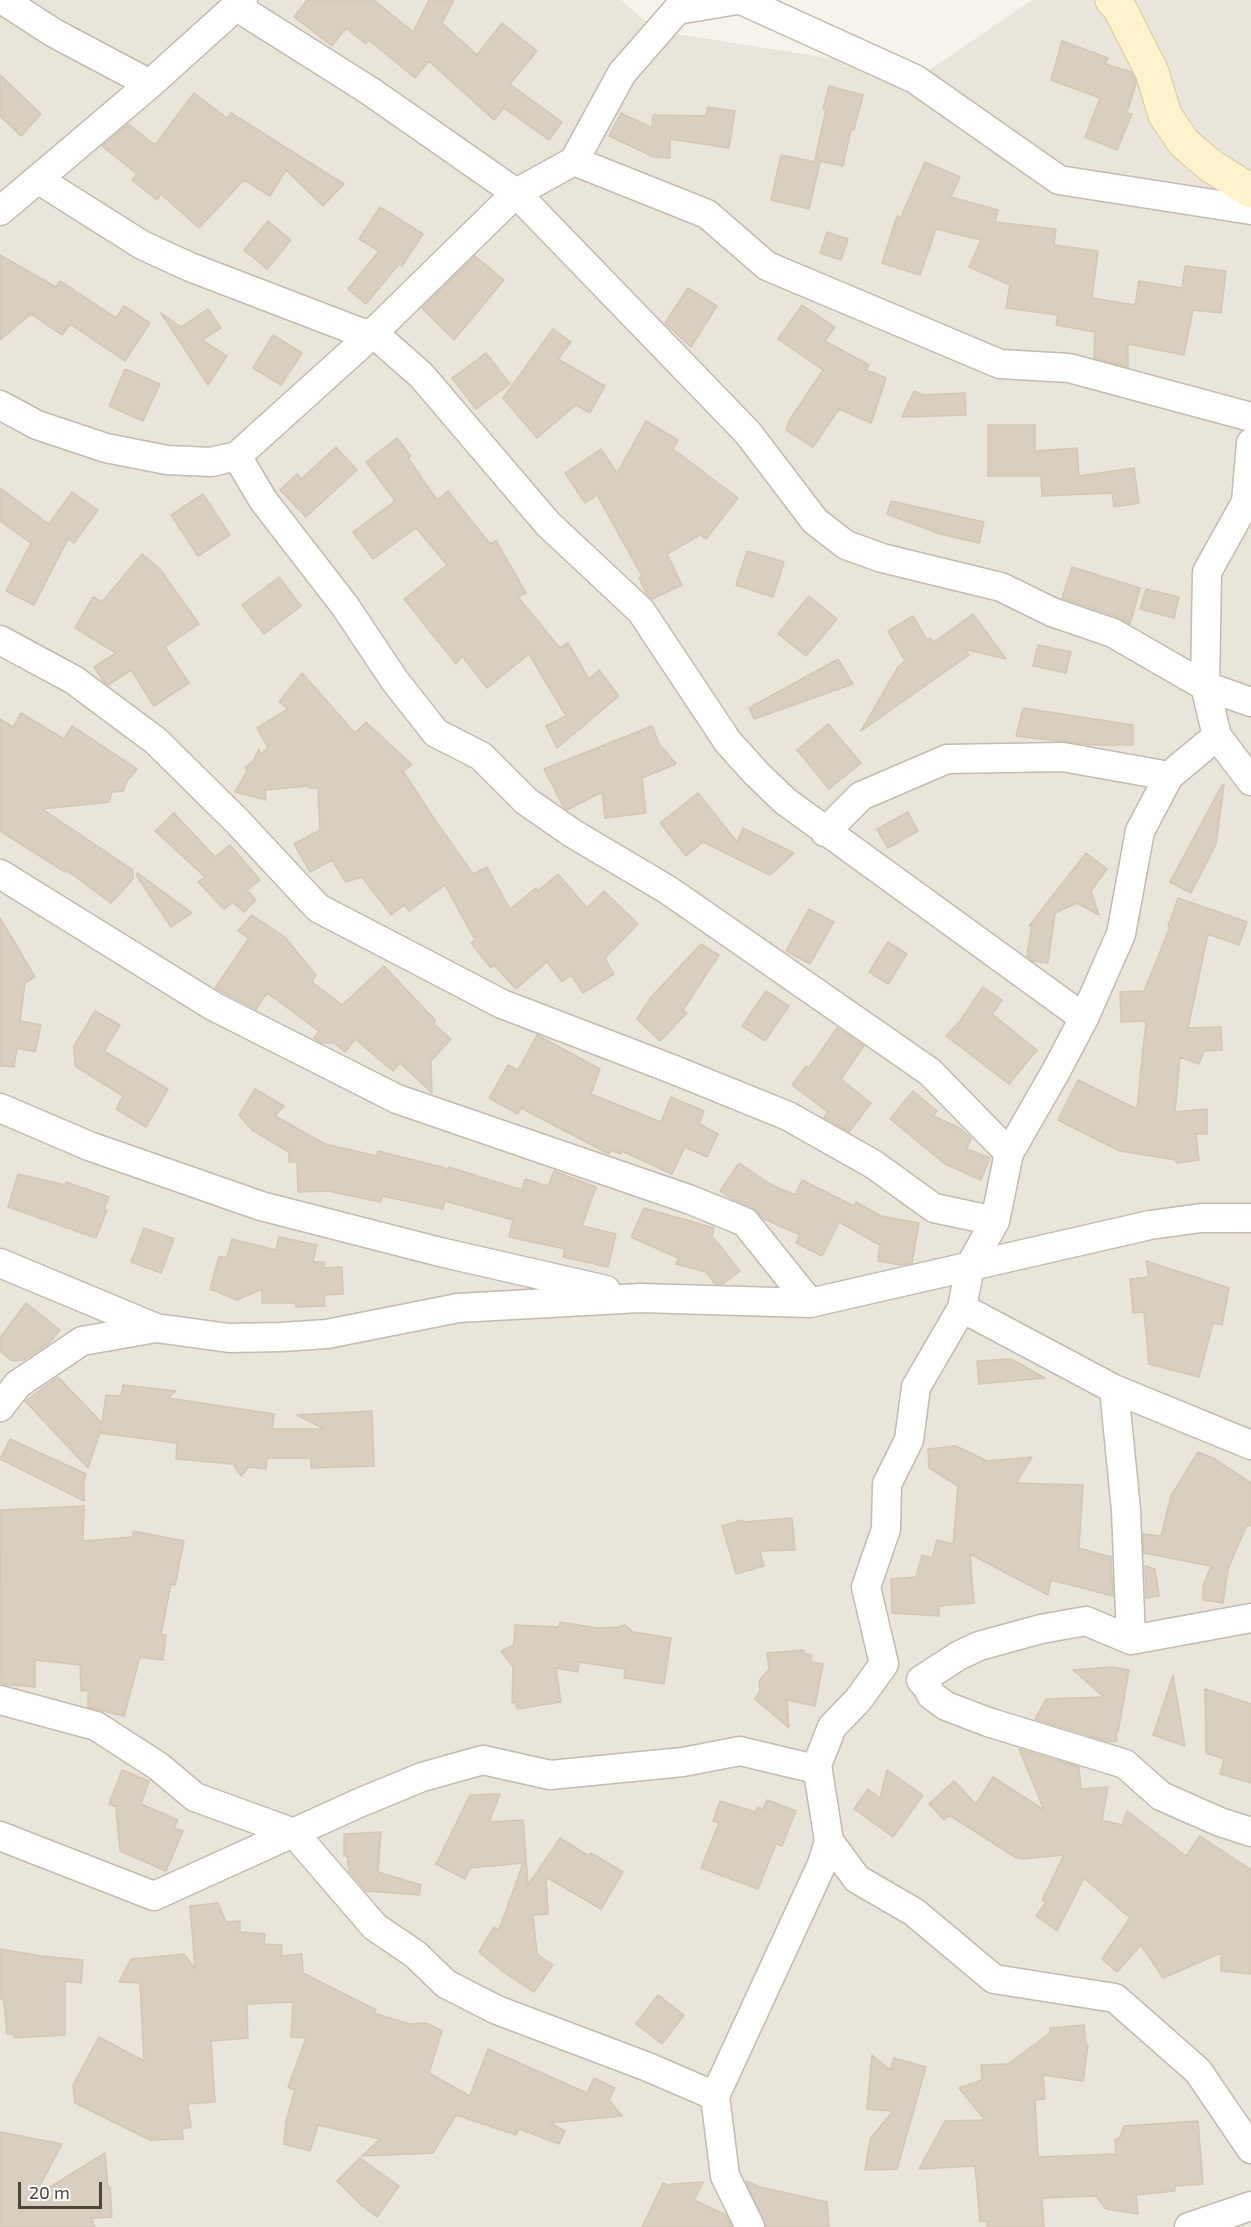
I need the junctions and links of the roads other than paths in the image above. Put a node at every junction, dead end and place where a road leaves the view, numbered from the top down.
1 (3, 0) edge
2 (739, 0) edge
3 (1112, 0) edge
4 (240, 3) edge
5 (150, 84) junction
6 (574, 161) junction
7 (39, 180) junction
8 (1251, 191) edge
9 (516, 193) junction
10 (1251, 210) edge
11 (0, 211) edge
12 (371, 334) junction
13 (0, 405) edge
14 (1251, 417) edge
15 (1251, 443) edge
16 (237, 456) junction
17 (0, 640) edge
18 (1205, 686) junction
19 (1251, 702) edge
20 (1217, 736) junction
21 (1169, 776) junction
22 (1251, 782) edge
23 (825, 832) junction
24 (0, 874) edge
25 (1084, 1018) junction
26 (0, 1108) edge
27 (1009, 1153) junction
28 (1251, 1218) edge
29 (995, 1221) junction
30 (0, 1263) edge
31 (970, 1266) junction
32 (640, 1298) junction
33 (810, 1303) junction
34 (962, 1308) junction
35 (156, 1328) junction
36 (9, 1382) edge
37 (1114, 1389) junction
38 (0, 1407) edge
39 (1251, 1445) edge
40 (1251, 1618) edge
41 (1131, 1640) junction
42 (884, 1664) junction
43 (934, 1672) junction
44 (0, 1700) edge
45 (817, 1765) junction
46 (1251, 1832) edge
47 (294, 1833) junction
48 (0, 1836) edge
49 (829, 1841) junction
50 (715, 2096) junction
51 (1251, 2149) edge
52 (1251, 2206) edge
53 (750, 2227) edge
54 (1189, 2227) edge

1 - 5 street
2 - 6 street
2 - 10 street
3 - 8 street
4 - 5 street
4 - 9 street
5 - 7 street
6 - 9 street
6 - 14 street
7 - 11 street
7 - 12 street
9 - 12 street
9 - 18 street
12 - 16 street
12 - 23 street
13 - 16 street
15 - 18 street
16 - 27 street
17 - 29 street
18 - 19 street
18 - 20 street
20 - 21 street
20 - 22 street
21 - 23 street
21 - 25 street
23 - 25 street
24 - 33 street
25 - 27 street
26 - 32 street
27 - 29 street
28 - 31 street
29 - 31 street
30 - 35 street
31 - 33 street
31 - 34 street
32 - 33 street
32 - 35 street
34 - 37 street
34 - 42 street
35 - 36 street
36 - 38 street
37 - 39 street
37 - 41 street
40 - 41 street
41 - 43 street
42 - 43 street
42 - 45 street
43 - 46 street
44 - 47 street
45 - 47 street
45 - 49 street
47 - 48 street
47 - 50 street
49 - 50 street
49 - 51 street
50 - 53 street
52 - 54 street

